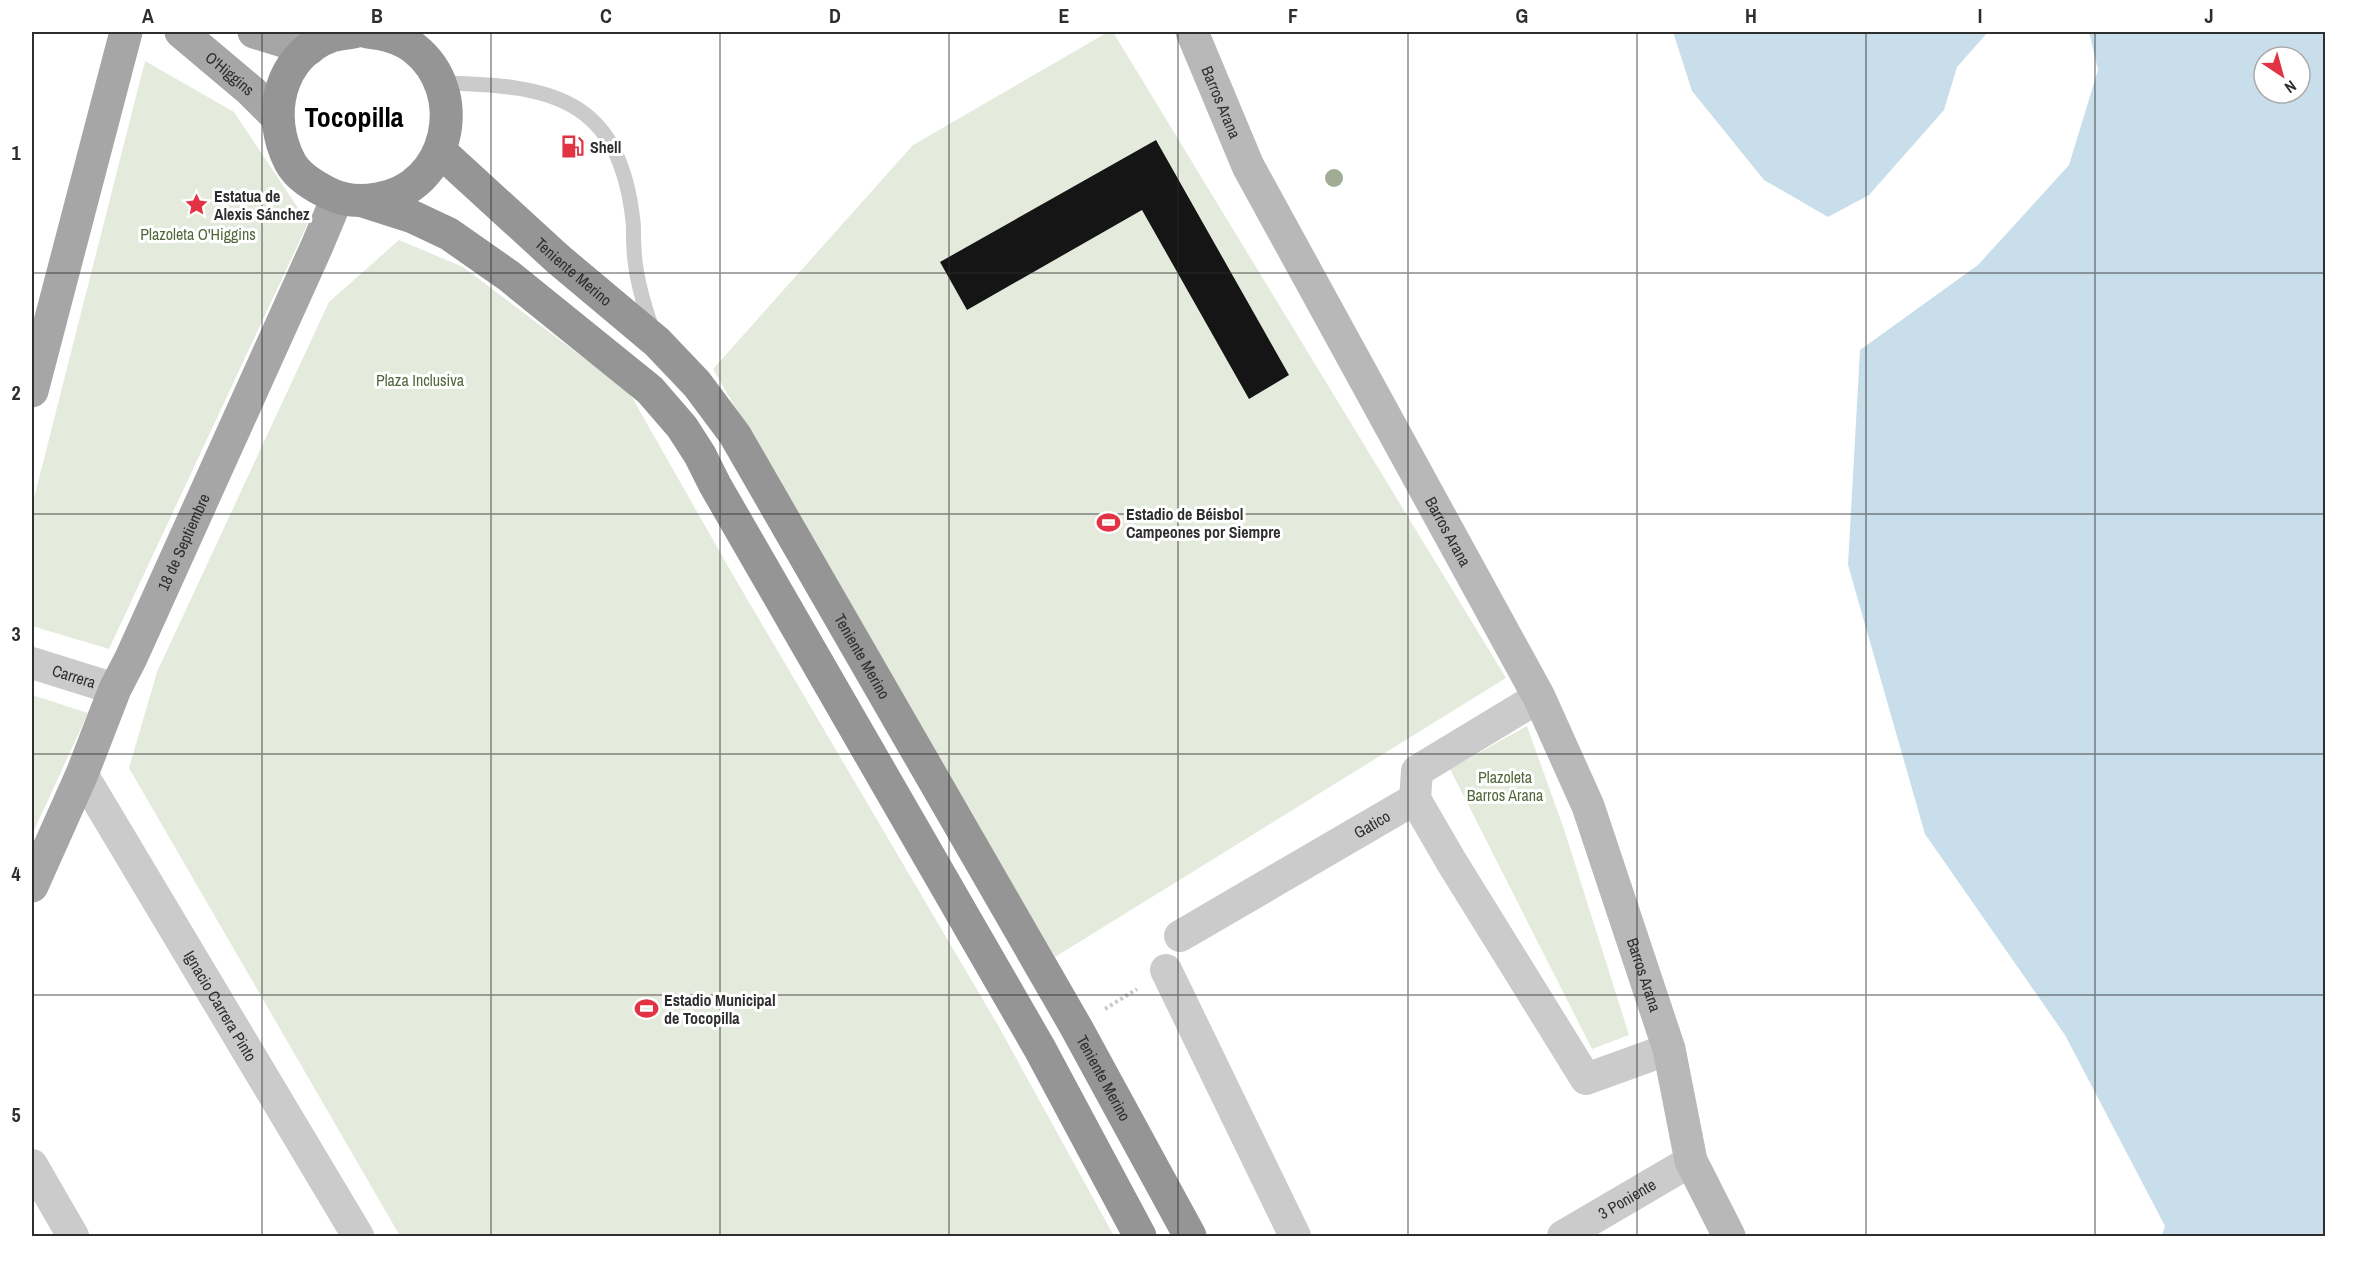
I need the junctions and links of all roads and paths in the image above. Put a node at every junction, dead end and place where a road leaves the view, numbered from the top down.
1 (126, 32) edge
2 (181, 32) edge
3 (254, 32) edge
4 (367, 32) edge
5 (1192, 32) edge
6 (332, 37) edge
7 (416, 39) edge
8 (441, 83) junction
9 (277, 117) junction
10 (440, 151) junction
11 (350, 200) junction
12 (657, 342) junction
13 (32, 391) edge
14 (32, 663) edge
15 (115, 689) junction
16 (1539, 697) junction
17 (82, 774) junction
18 (1415, 799) junction
19 (32, 886) edge
20 (1180, 936) dead end
21 (1166, 970) dead end
22 (1669, 1049) junction
23 (1691, 1161) junction
24 (32, 1165) edge
25 (73, 1236) edge
26 (358, 1236) edge
27 (1140, 1236) edge
28 (1190, 1236) edge
29 (1295, 1236) edge
30 (1563, 1236) edge
31 (1729, 1236) edge

1 - 13 main road
2 - 9 main road, O'Higgins
3 - 6 main road
4 - 7 highway
5 - 16 street, Barros Arana
6 - 9 highway
7 - 8 highway
8 - 10 highway
8 - 12 lane
9 - 11 highway
10 - 11 highway
10 - 12 highway, Teniente Merino
11 - 15 main road, 18 de Septiembre
11 - 27 highway
12 - 28 highway, Teniente Merino
14 - 15 street, Carrera
15 - 17 main road, 18 de Septiembre
16 - 18 street
16 - 22 street, Barros Arana
17 - 19 main road, 18 de Septiembre
17 - 26 street, Ignacio Carrera Pinto
18 - 20 street, Gatico
18 - 22 street
21 - 29 street
22 - 23 street, Barros Arana
23 - 30 street, 3 Poniente
23 - 31 street, Barros Arana
24 - 25 street

